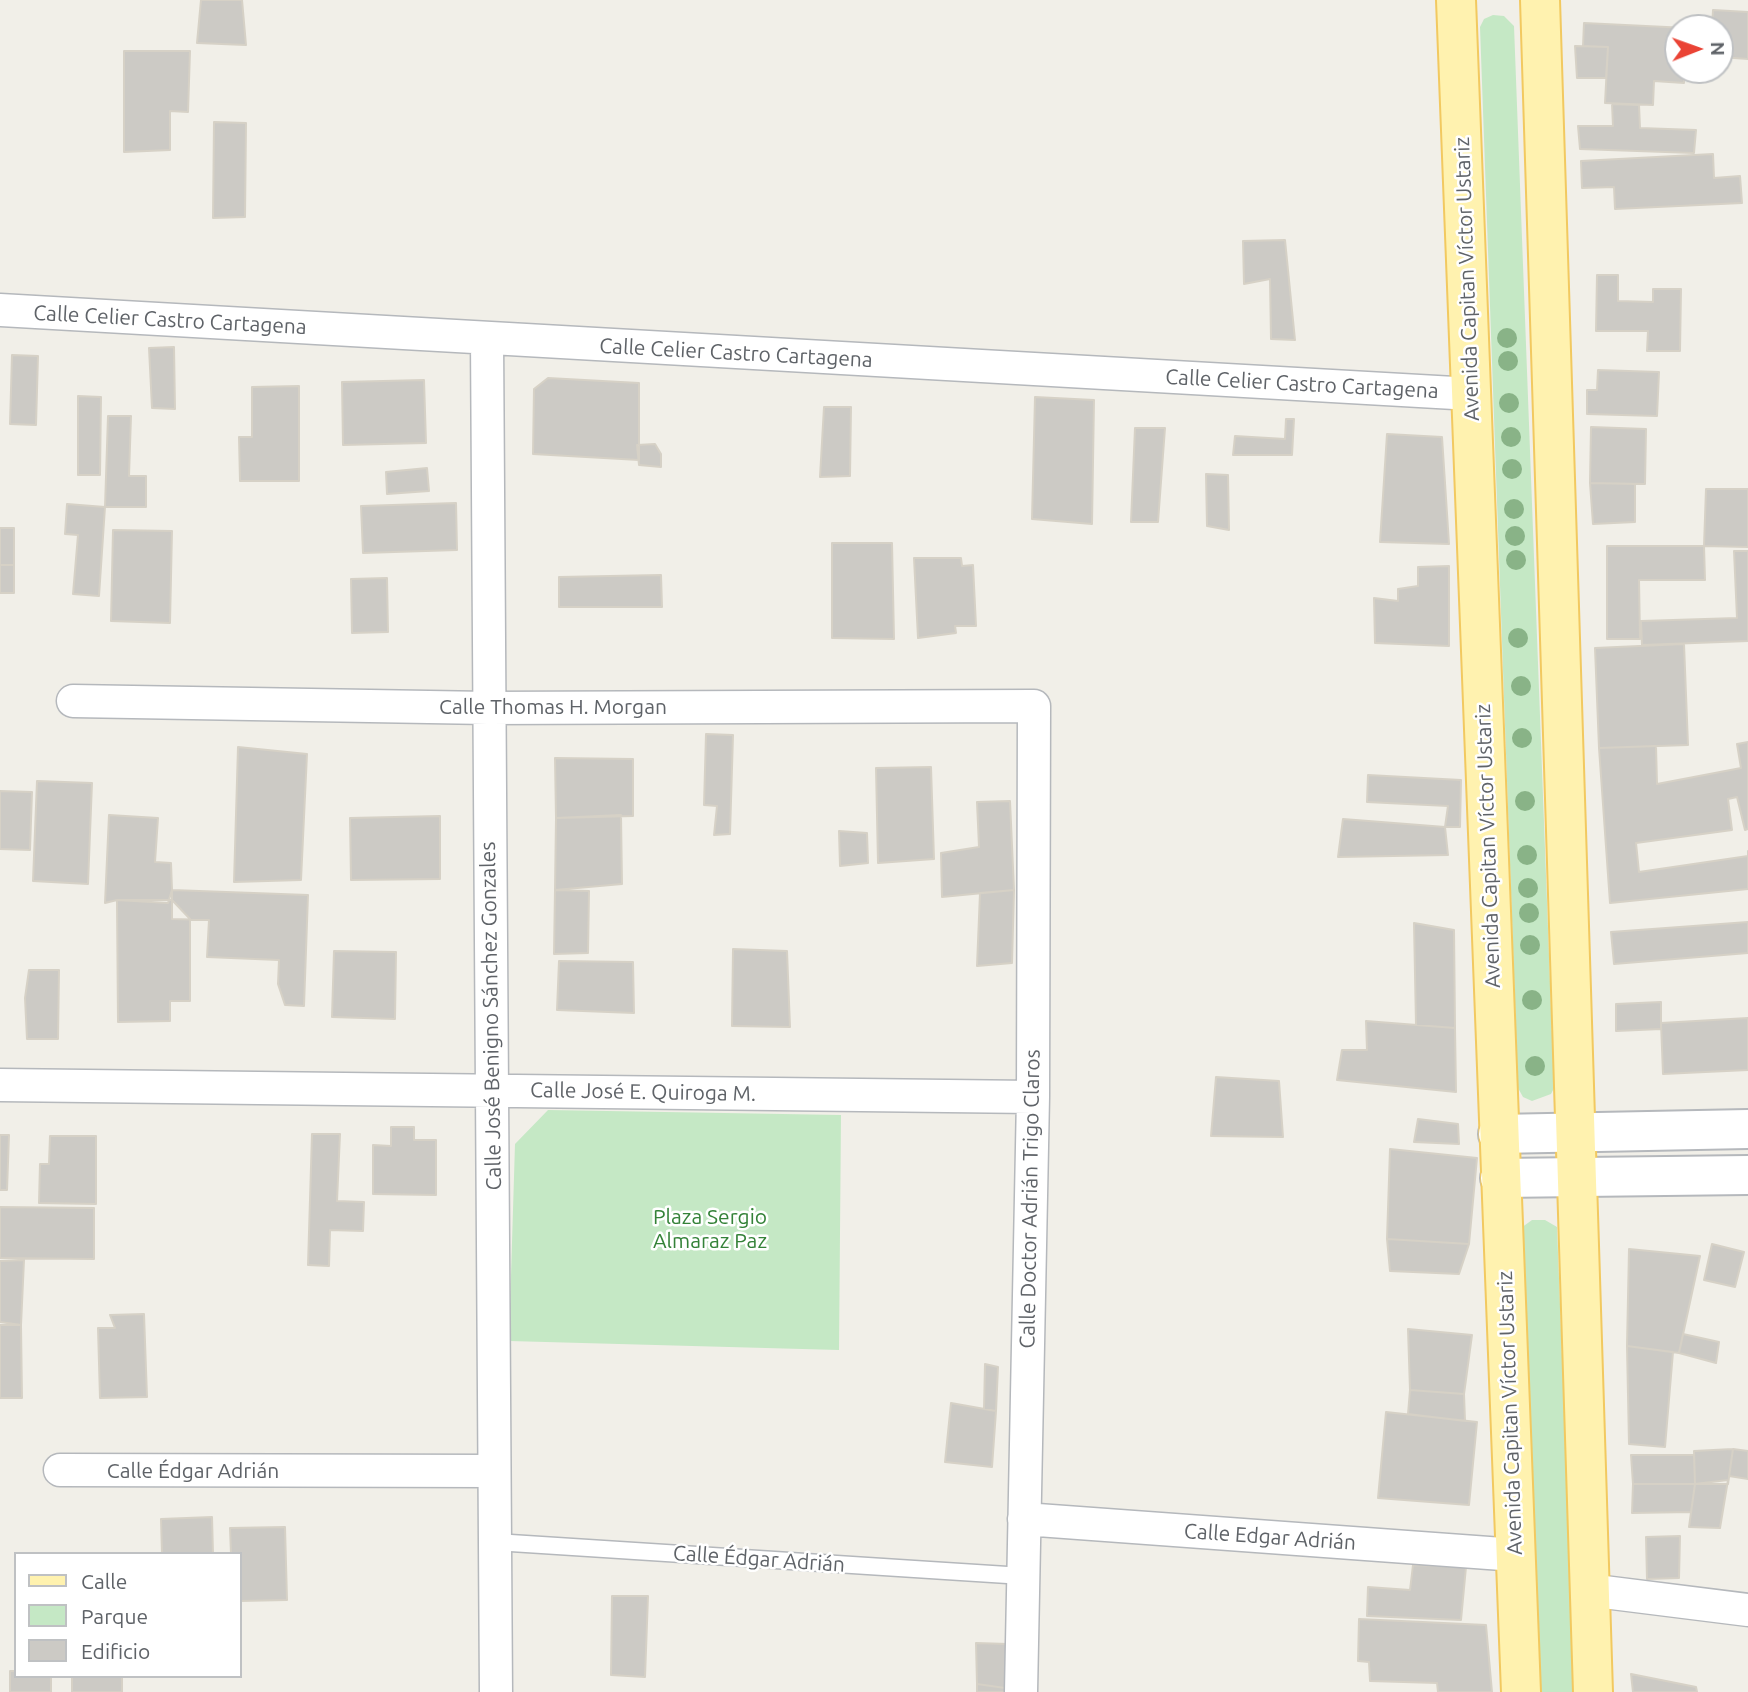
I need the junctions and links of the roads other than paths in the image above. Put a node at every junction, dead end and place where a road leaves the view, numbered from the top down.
1 (1456, 0) edge
2 (1540, 0) edge
3 (0, 310) edge
4 (486, 339) junction
5 (1472, 394) junction
6 (73, 701) dead end
7 (1034, 706) joint
8 (488, 708) junction
9 (0, 1085) edge
10 (493, 1090) junction
11 (1033, 1097) junction
12 (1748, 1129) edge
13 (1498, 1134) junction
14 (1573, 1134) junction
15 (1748, 1175) edge
16 (1575, 1176) junction
17 (1500, 1178) junction
18 (60, 1470) dead end
19 (494, 1471) junction
20 (1024, 1519) junction
21 (495, 1542) junction
22 (1516, 1555) junction
23 (1023, 1576) junction
24 (1588, 1590) junction
25 (1748, 1610) edge
26 (496, 1692) edge
27 (1021, 1692) edge
28 (1521, 1692) edge
29 (1593, 1692) edge

1 - 5 main road, Avenida Capitan Víctor Ustariz
2 - 14 main road
3 - 4 street, Calle Celier Castro Cartagena
4 - 5 street, Calle Celier Castro Cartagena
4 - 8 street, Calle José Benigno Sánchez Gonzales
5 - 13 main road, Avenida Capitan Víctor Ustariz
6 - 8 street, Calle Thomas H. Morgan
7 - 8 street, Calle Thomas H. Morgan
7 - 11 street, Calle Doctor Adrián Trigo Claros
8 - 10 street, Calle José Benigno Sánchez Gonzales
9 - 10 street, Calle José E. Quiroga M.
10 - 11 street, Calle José E. Quiroga M.
10 - 19 street, Calle José Benigno Sánchez Gonzales
11 - 20 street, Calle Doctor Adrián Trigo Claros
12 - 14 street
13 - 14 street
13 - 17 main road, Avenida Capitan Víctor Ustariz
14 - 16 main road
15 - 16 street
16 - 17 street
16 - 24 main road
17 - 22 main road, Avenida Capitan Víctor Ustariz
18 - 19 street, Calle Édgar Adrián
19 - 21 street, Calle José Benigno Sánchez Gonzales
20 - 22 street, Calle Edgar Adrián
20 - 23 street, Calle Doctor Adrián Trigo Claros
21 - 23 lane, Calle Édgar Adrián
21 - 26 street, Calle José Benigno Sánchez Gonzales
22 - 28 main road, Avenida Capitan Víctor Ustariz
23 - 27 street, Calle Doctor Adrián Trigo Claros
24 - 25 street
24 - 29 main road

